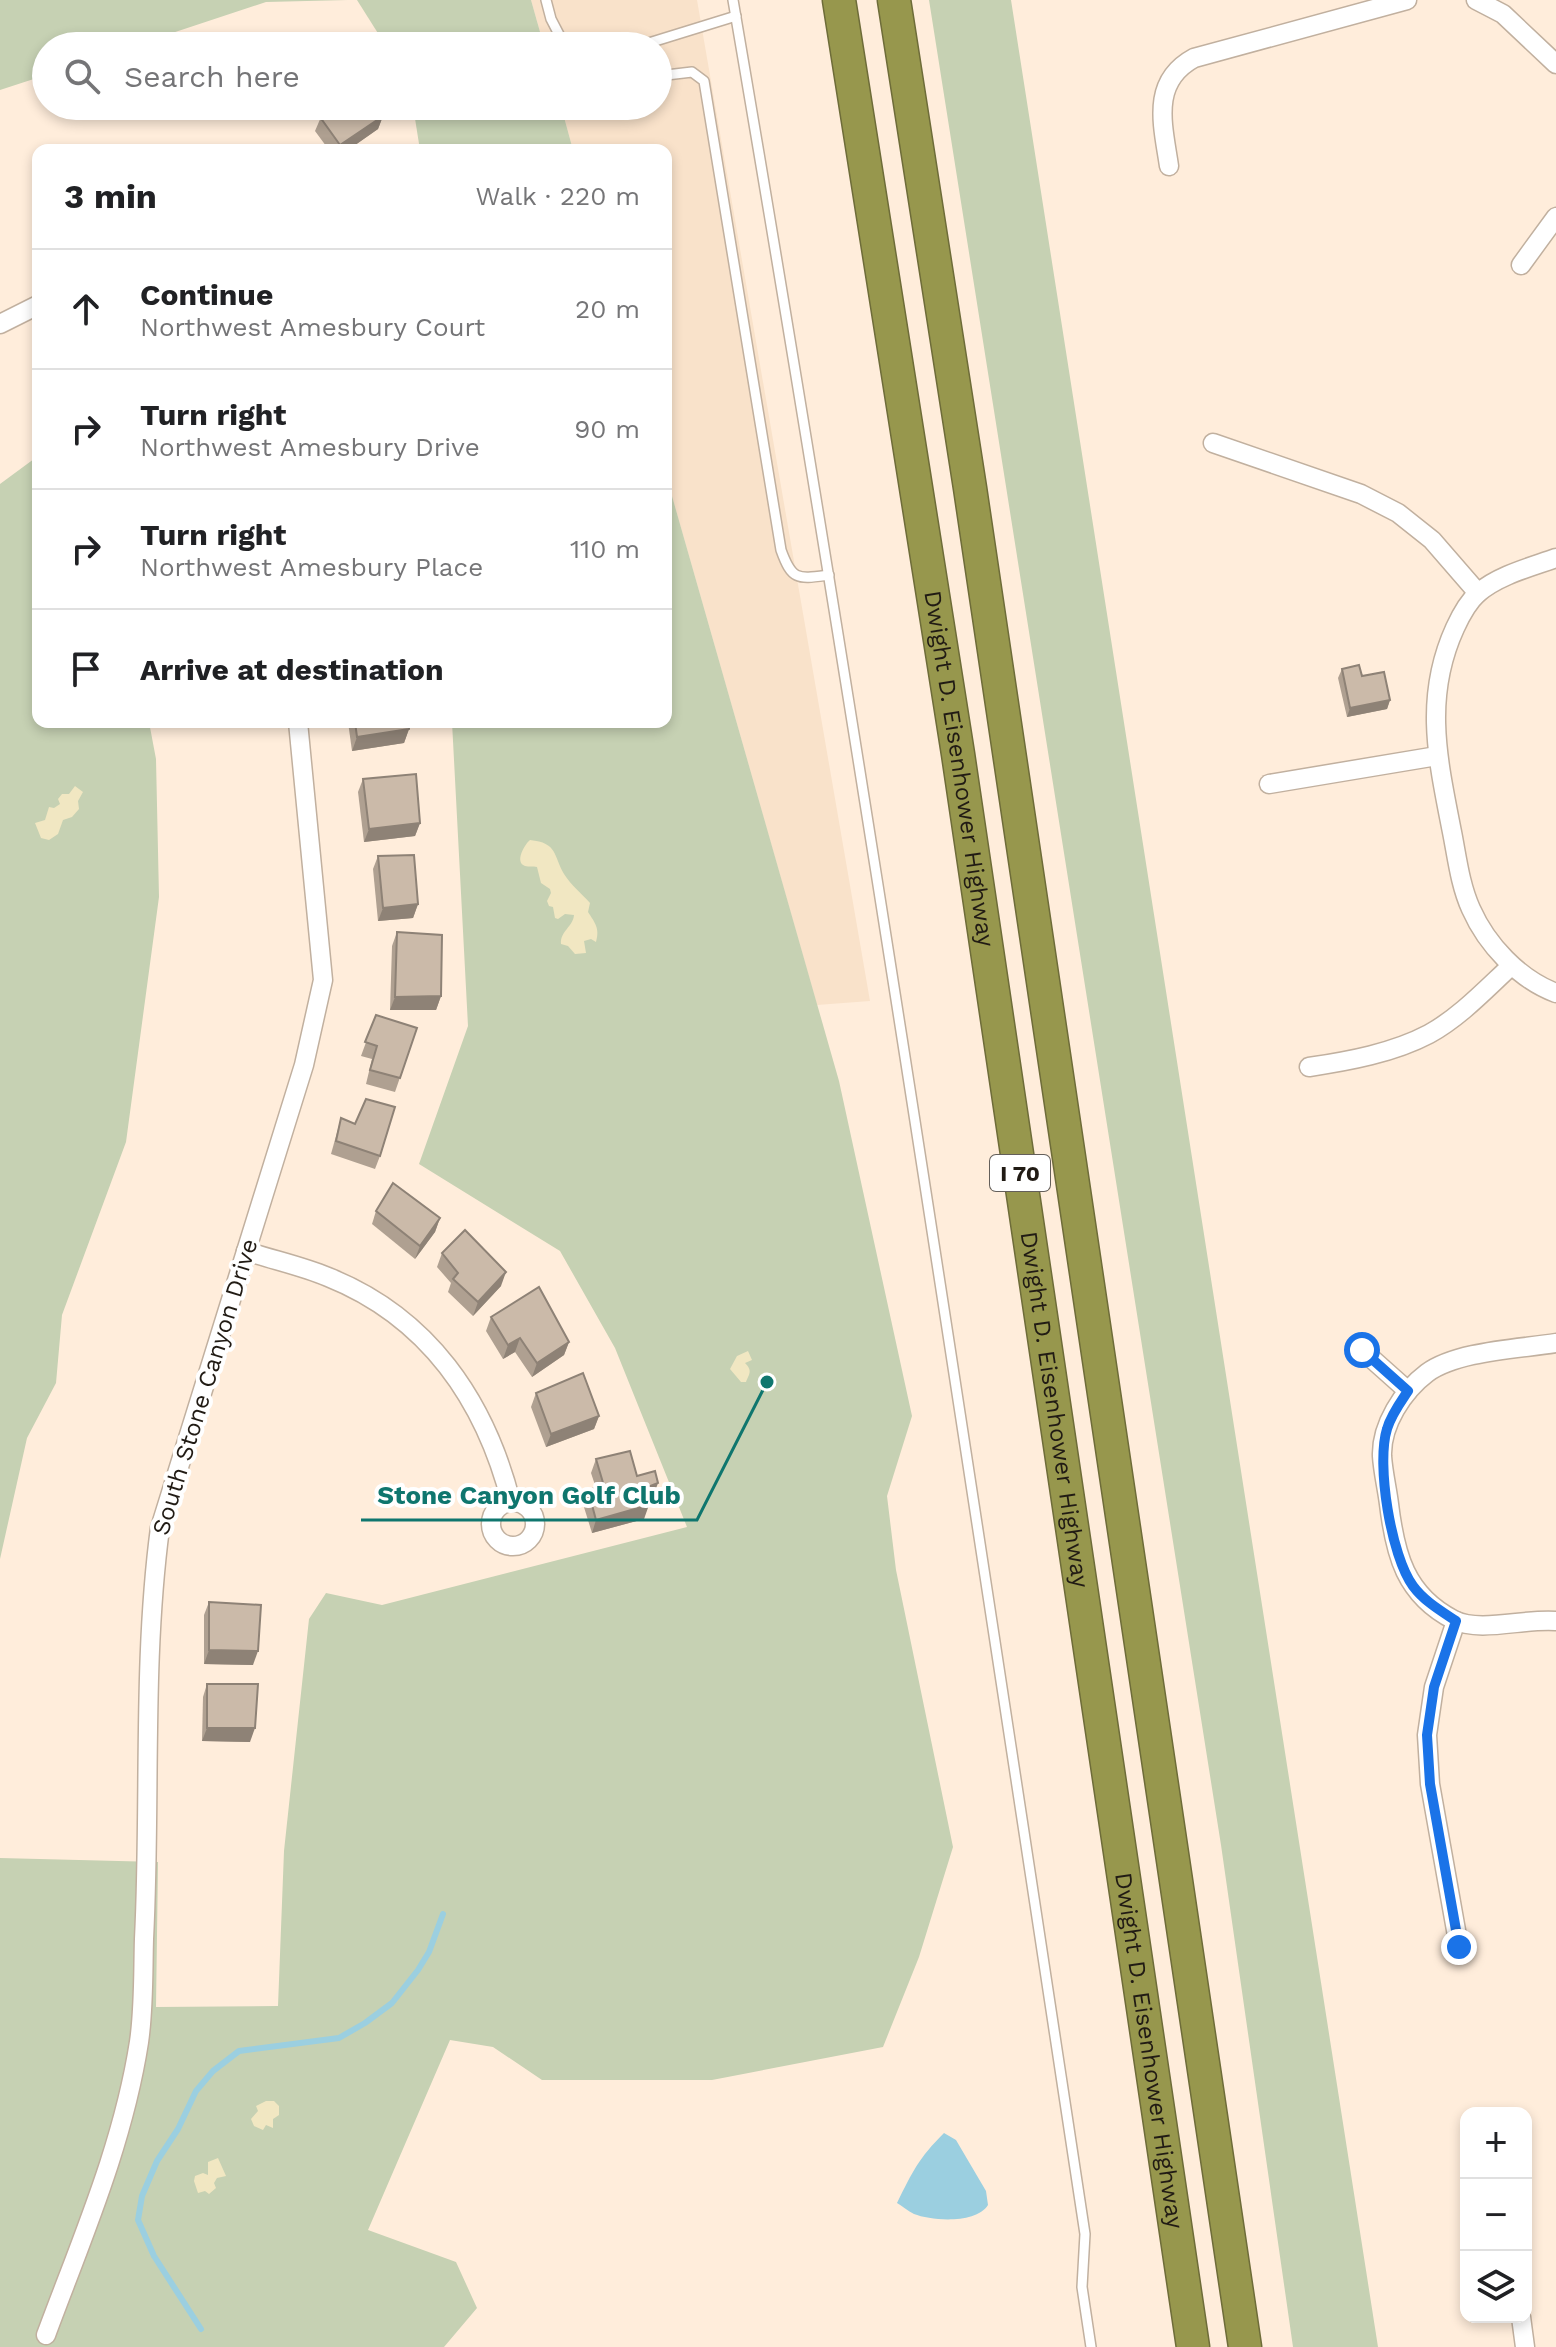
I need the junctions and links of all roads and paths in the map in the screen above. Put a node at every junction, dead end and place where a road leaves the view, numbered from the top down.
1 (546, 0) edge
2 (733, 0) edge
3 (839, 0) edge
4 (894, 0) edge
5 (1407, 0) edge
6 (1476, 0) edge
7 (736, 16) junction
8 (558, 32) edge
9 (672, 36) edge
10 (1556, 64) edge
11 (672, 74) edge
12 (1169, 166) dead end
13 (1556, 217) edge
14 (1521, 265) dead end
15 (32, 308) edge
16 (0, 324) edge
17 (1213, 443) dead end
18 (1556, 558) edge
19 (829, 575) junction
20 (1478, 593) junction
21 (299, 728) edge
22 (1437, 756) junction
23 (1269, 784) dead end
24 (1511, 966) junction
25 (1556, 993) edge
26 (1309, 1067) dead end
27 (246, 1251) junction
28 (1556, 1343) edge
29 (1362, 1350) dead end
30 (1408, 1391) junction
31 (511, 1502) dead end
32 (1456, 1621) junction
33 (1556, 1621) edge
34 (1459, 1947) dead end
35 (1522, 2323) edge
36 (43, 2341) edge
37 (1091, 2347) edge
38 (1193, 2347) edge
39 (1245, 2347) edge
40 (1525, 2347) edge

1 - 8 lane
2 - 7 lane
3 - 38 highway, Dwight D. Eisenhower Highway / I 70
4 - 39 highway, Dwight D. Eisenhower Highway / I 70
5 - 12 street
6 - 10 street
7 - 9 lane
7 - 19 lane
11 - 19 lane
13 - 14 street
15 - 16 street
17 - 20 street
18 - 20 street
19 - 37 lane
20 - 22 street
21 - 27 street, South Stone Canyon Drive
22 - 23 street
22 - 24 street
24 - 25 street
24 - 26 street
27 - 31 street
27 - 36 street, South Stone Canyon Drive
28 - 30 street
29 - 30 street
30 - 32 street
32 - 33 street
32 - 34 street
35 - 40 street

